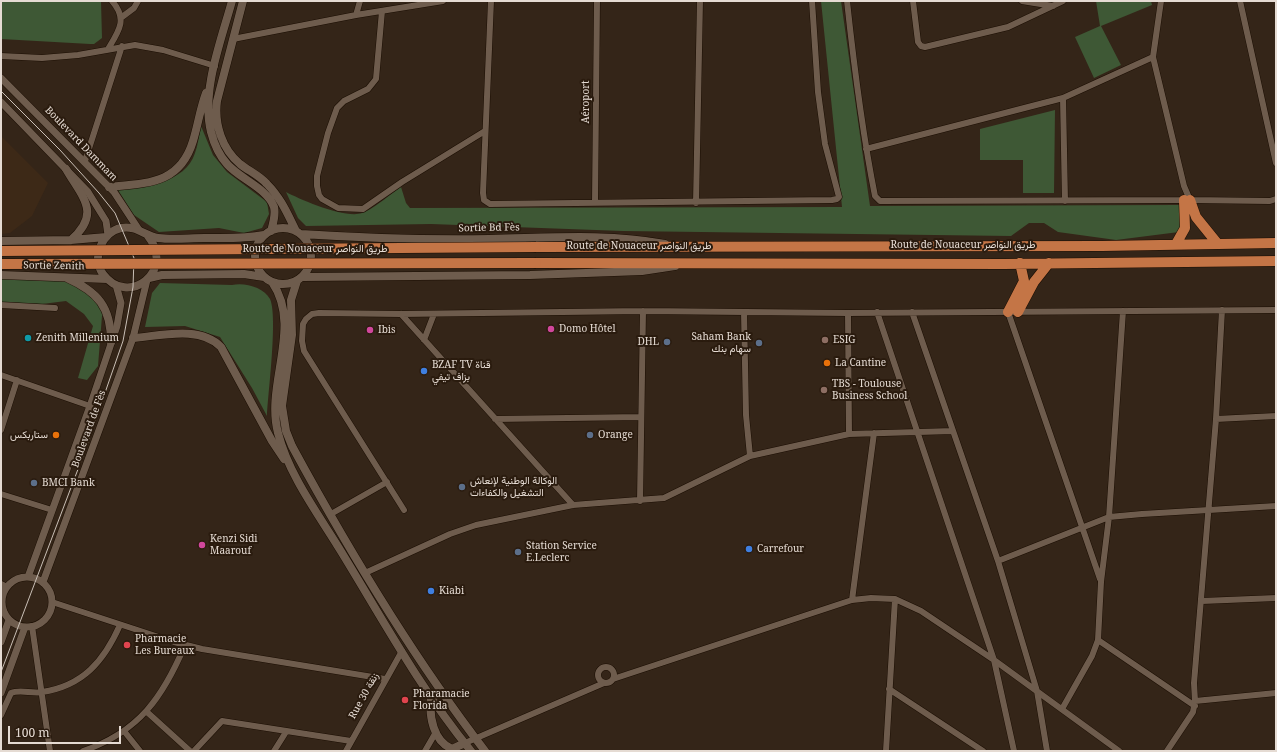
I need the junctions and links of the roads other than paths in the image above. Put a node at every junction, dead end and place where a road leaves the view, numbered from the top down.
1 (112, 1) edge
2 (138, 1) edge
3 (232, 1) edge
4 (243, 1) edge
5 (360, 1) edge
6 (443, 1) edge
7 (491, 1) edge
8 (597, 1) edge
9 (700, 1) edge
10 (812, 1) edge
11 (847, 1) edge
12 (912, 1) edge
13 (1022, 1) edge
14 (1063, 1) edge
15 (1161, 1) edge
16 (1240, 1) edge
17 (1053, 6) junction
18 (382, 11) junction
19 (356, 15) junction
20 (122, 17) junction
21 (233, 39) junction
22 (122, 46) junction
23 (108, 49) junction
24 (1, 56) edge
25 (1153, 57) junction
26 (215, 66) junction
27 (1, 78) edge
28 (210, 85) junction
29 (1063, 98) junction
30 (1, 102) edge
31 (485, 131) junction
32 (866, 149) junction
33 (84, 161) junction
34 (1276, 163) edge
35 (66, 169) junction
36 (109, 187) junction
37 (1276, 199) edge
38 (1187, 200) junction
39 (1065, 201) junction
40 (595, 202) junction
41 (696, 203) junction
42 (139, 230) junction
43 (268, 233) junction
44 (299, 233) junction
45 (107, 236) junction
46 (148, 236) junction
47 (71, 240) junction
48 (1, 241) edge
49 (1217, 243) junction
50 (1276, 243) edge
51 (1176, 244) junction
52 (678, 246) junction
53 (1, 251) edge
54 (1276, 260) edge
55 (682, 263) junction
56 (1020, 263) junction
57 (1049, 263) junction
58 (1, 264) edge
59 (1, 275) edge
60 (64, 277) junction
61 (264, 277) junction
62 (107, 279) junction
63 (148, 279) junction
64 (300, 279) junction
65 (272, 282) junction
66 (116, 285) junction
67 (1, 305) edge
68 (55, 308) dead end
69 (1222, 310) junction
70 (1276, 310) edge
71 (643, 311) junction
72 (1123, 311) junction
73 (744, 312) junction
74 (877, 312) junction
75 (912, 312) junction
76 (848, 313) junction
77 (401, 314) junction
78 (434, 314) junction
79 (1012, 315) junction
80 (133, 338) junction
81 (424, 340) junction
82 (111, 342) junction
83 (1, 375) edge
84 (17, 380) junction
85 (90, 406) junction
86 (1276, 416) edge
87 (641, 417) junction
88 (495, 419) junction
89 (1216, 419) junction
90 (1, 430) edge
91 (918, 431) junction
92 (953, 431) junction
93 (874, 432) junction
94 (848, 434) junction
95 (750, 456) junction
96 (292, 468) junction
97 (387, 482) junction
98 (1, 494) edge
99 (640, 501) junction
100 (573, 505) junction
101 (1276, 506) edge
102 (52, 510) junction
103 (404, 510) dead end
104 (1208, 510) junction
105 (331, 514) junction
106 (1109, 518) junction
107 (1083, 528) junction
108 (998, 561) junction
109 (365, 573) junction
110 (28, 577) junction
111 (43, 582) junction
112 (1101, 582) junction
113 (4, 586) edge
114 (1276, 598) edge
115 (895, 599) junction
116 (852, 600) junction
117 (1202, 601) junction
118 (52, 602) junction
119 (2, 612) edge
120 (9, 620) junction
121 (120, 625) junction
122 (28, 627) junction
123 (1098, 640) junction
124 (1, 642) edge
125 (185, 645) junction
126 (402, 651) junction
127 (994, 660) junction
128 (385, 679) junction
129 (613, 679) junction
130 (604, 683) junction
131 (889, 689) junction
132 (1037, 691) junction
133 (42, 692) junction
134 (1, 693) edge
135 (1276, 693) edge
136 (431, 698) junction
137 (1195, 704) junction
138 (1062, 709) junction
139 (147, 712) junction
140 (1, 715) edge
141 (124, 731) junction
142 (286, 732) junction
143 (436, 732) junction
144 (476, 738) junction
145 (350, 742) junction
146 (464, 743) junction
147 (452, 750) edge
148 (50, 751) edge
149 (84, 751) edge
150 (140, 751) edge
151 (190, 751) edge
152 (194, 751) edge
153 (274, 751) edge
154 (346, 751) edge
155 (425, 751) edge
156 (471, 751) edge
157 (485, 751) edge
158 (886, 751) edge
159 (983, 751) edge
160 (1014, 751) edge
161 (1047, 751) edge
162 (1119, 751) edge
163 (1167, 751) edge

1 - 20 street
2 - 20 street
3 - 26 main road
4 - 21 main road
5 - 19 street
6 - 18 street
7 - 31 street
8 - 40 street, Aéroport
9 - 41 street
10 - 41 street
11 - 32 street
12 - 17 street
13 - 17 street
14 - 17 street
15 - 25 street
16 - 34 street
18 - 19 street
18 - 31 street
19 - 21 street
20 - 23 street
21 - 44 main road
22 - 23 street
22 - 26 street
22 - 33 street
23 - 24 street
25 - 29 street
25 - 38 street
26 - 28 main road
27 - 33 street, Boulevard Dammam
28 - 36 main road
28 - 43 main road
29 - 32 street
29 - 39 street
30 - 35 street
31 - 40 street
32 - 39 street
33 - 36 street, Boulevard Dammam
35 - 45 street
35 - 47 main road
36 - 42 street, Boulevard Dammam
37 - 38 street
38 - 39 street
38 - 49 highway
38 - 51 highway
40 - 41 street
42 - 45 main road
42 - 46 main road
43 - 44 main road
43 - 46 main road
43 - 61 main road
44 - 52 main road, Sortie Bd Fès
44 - 64 main road
45 - 47 main road
45 - 62 main road
46 - 63 main road
47 - 48 main road
49 - 50 highway, Route de Nouaceur طريق النواصر
49 - 51 highway, Route de Nouaceur طريق النواصر
51 - 52 highway, Route de Nouaceur طريق النواصر
52 - 53 highway, Route de Nouaceur طريق النواصر, bridge
54 - 57 highway, Route de Nouaceur طريق النواصر
55 - 56 highway, Route de Nouaceur طريق النواصر
55 - 58 highway, Route de Nouaceur طريق النواصر, bridge
55 - 64 main road
56 - 57 highway, Route de Nouaceur طريق النواصر
56 - 79 highway
57 - 79 highway
59 - 60 main road, Sortie Zenith
60 - 62 main road, Sortie Zenith
60 - 82 main road
61 - 63 main road
61 - 65 main road
62 - 66 main road
63 - 66 main road
63 - 80 street, Boulevard de Fès
64 - 65 main road
64 - 105 main road
65 - 96 main road
66 - 82 street, Boulevard de Fès
67 - 68 street
69 - 70 street
69 - 72 street
69 - 89 street
71 - 73 street
71 - 78 street
71 - 87 street
72 - 79 street
72 - 106 street
73 - 76 street
73 - 95 street
74 - 75 street
74 - 76 street
74 - 91 street
75 - 79 street
75 - 92 street
76 - 94 street
77 - 78 street
77 - 81 street
77 - 97 street
78 - 81 street
79 - 107 street
80 - 96 main road
80 - 111 street, Boulevard de Fès
81 - 88 street
82 - 85 street, Boulevard de Fès
83 - 84 street
84 - 85 street
84 - 90 street
85 - 102 street, Boulevard de Fès
86 - 89 street
87 - 88 street
87 - 99 street
88 - 100 street
89 - 104 street
91 - 92 street
91 - 93 street
91 - 127 street
92 - 108 street
93 - 94 street
93 - 116 street
94 - 95 street
95 - 99 street
96 - 126 main road
97 - 103 street
97 - 105 street
98 - 102 street
99 - 100 street
100 - 109 street
101 - 104 street
102 - 110 street, Boulevard de Fès
104 - 106 street
104 - 117 street
105 - 109 main road
106 - 107 street
106 - 112 street
107 - 108 street
107 - 112 street
108 - 132 street
109 - 144 main road
110 - 111 street
110 - 113 street
111 - 118 street
112 - 123 street
113 - 119 street
114 - 117 street
115 - 116 street
115 - 127 street
115 - 131 street
116 - 129 street
117 - 137 street
118 - 121 street
118 - 122 street
119 - 120 street
120 - 122 street
120 - 124 street
121 - 125 street
121 - 133 street
122 - 133 street
122 - 134 street
123 - 137 street
123 - 138 street
125 - 128 street
125 - 139 street
126 - 128 street, Rue 30 زنقة
126 - 136 main road
127 - 132 street
127 - 160 street
128 - 145 street, Rue 30 زنقة
129 - 130 street
129 - 130 street
130 - 144 street
131 - 158 street
131 - 159 street
132 - 138 street
132 - 161 street
133 - 140 street
133 - 148 street
135 - 137 street
136 - 143 main road
136 - 146 main road
137 - 163 street
138 - 162 street
139 - 141 street
139 - 151 street
141 - 149 street
141 - 150 street
142 - 145 street
142 - 152 street
142 - 153 street
143 - 147 main road
143 - 155 street
144 - 146 street
144 - 157 main road
145 - 154 street, Rue 30 زنقة
146 - 147 main road
146 - 156 main road

